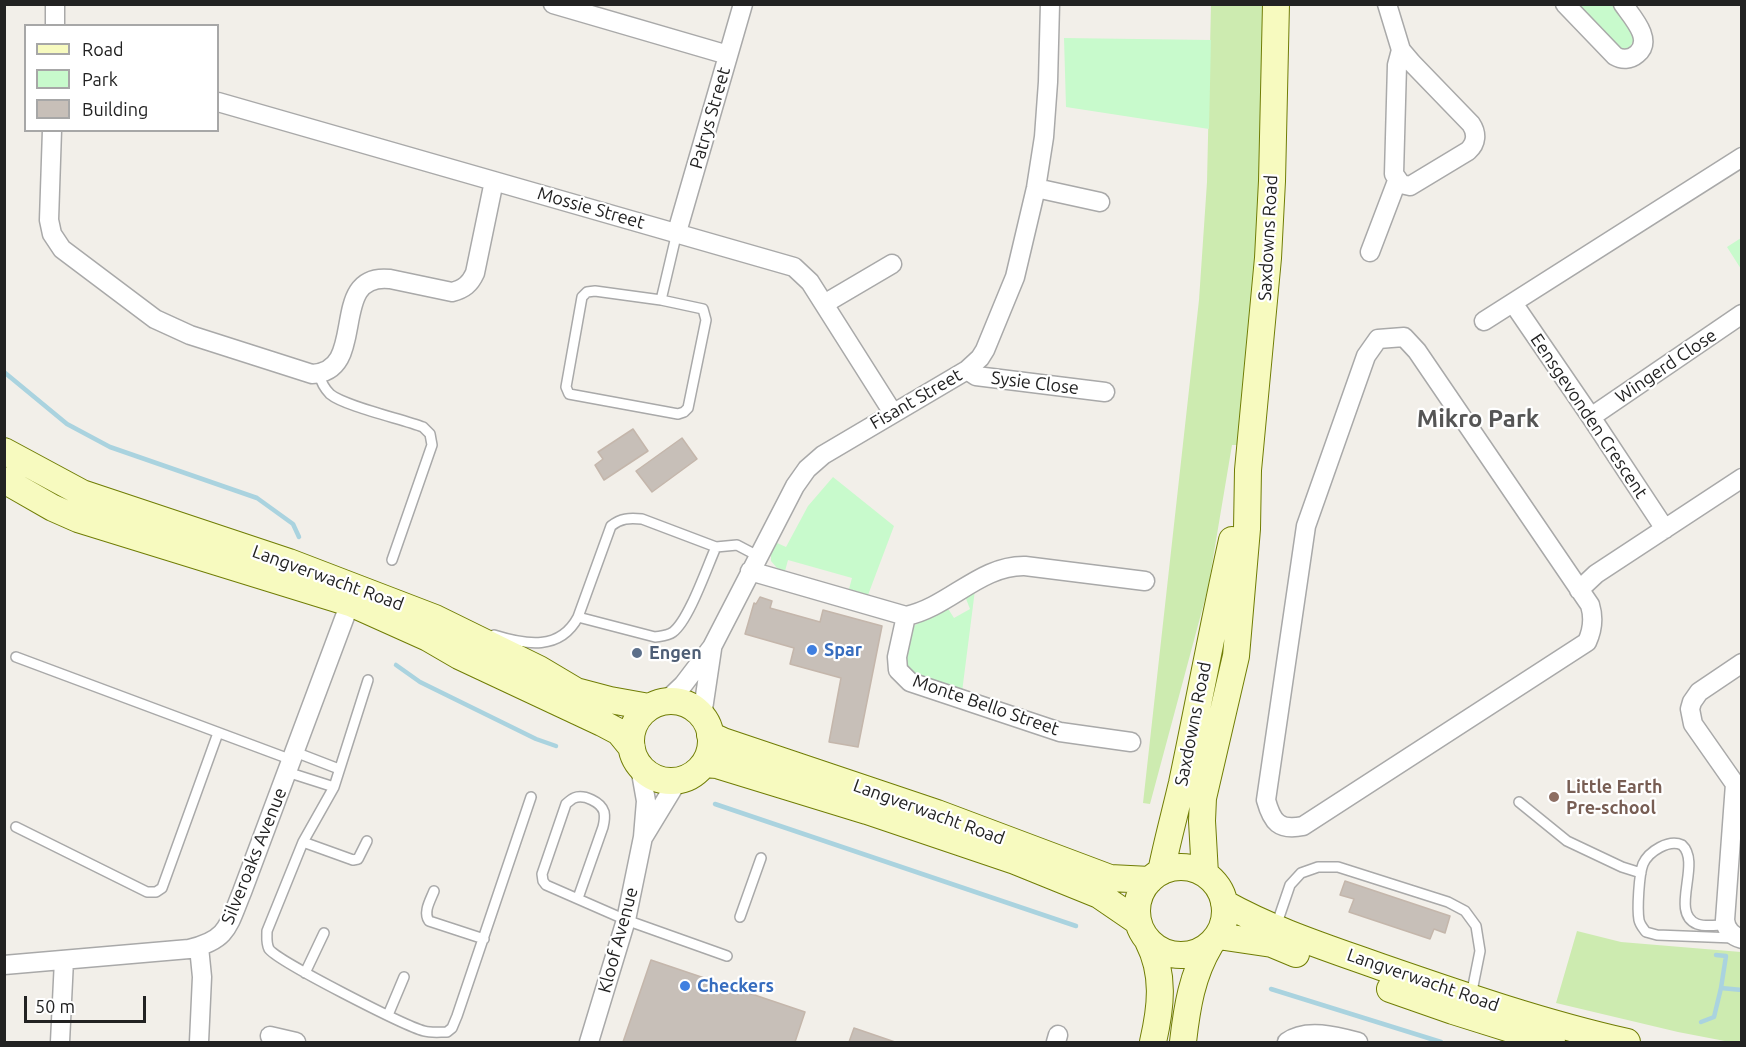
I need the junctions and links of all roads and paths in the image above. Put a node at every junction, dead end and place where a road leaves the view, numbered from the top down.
1 (55, 4) edge
2 (553, 4) edge
3 (743, 4) edge
4 (1050, 4) edge
5 (1276, 4) edge
6 (1387, 4) edge
7 (1565, 4) edge
8 (1623, 4) edge
9 (55, 24) edge
10 (1401, 50) junction
11 (728, 55) junction
12 (219, 102) edge
13 (52, 132) edge
14 (1742, 157) edge
15 (494, 180) junction
16 (1397, 181) junction
17 (1036, 188) junction
18 (1100, 201) dead end
19 (677, 232) junction
20 (1370, 252) dead end
21 (892, 264) dead end
22 (661, 300) junction
23 (1513, 303) junction
24 (824, 304) junction
25 (1742, 314) edge
26 (1485, 321) dead end
27 (967, 370) junction
28 (319, 374) junction
29 (1105, 392) dead end
30 (893, 413) junction
31 (1591, 417) junction
32 (4, 452) edge
33 (1248, 470) junction
34 (1742, 478) edge
35 (4, 480) edge
36 (1665, 529) junction
37 (716, 547) junction
38 (392, 560) dead end
39 (754, 563) junction
40 (1145, 581) dead end
41 (1579, 590) junction
42 (350, 603) junction
43 (578, 616) junction
44 (906, 616) junction
45 (435, 618) junction
46 (712, 647) junction
47 (16, 657) dead end
48 (1742, 663) edge
49 (368, 680) dead end
50 (657, 705) junction
51 (706, 725) junction
52 (218, 733) junction
53 (1131, 742) dead end
54 (636, 757) junction
55 (291, 761) junction
56 (704, 764) junction
57 (339, 770) junction
58 (678, 780) junction
59 (1738, 781) edge
60 (334, 787) junction
61 (531, 797) dead end
62 (1520, 802) dead end
63 (16, 827) dead end
64 (643, 837) junction
65 (367, 841) dead end
66 (303, 842) junction
67 (761, 858) dead end
68 (1641, 873) junction
69 (1205, 874) junction
70 (1155, 876) junction
71 (434, 891) dead end
72 (578, 898) junction
73 (1224, 903) junction
74 (740, 917) dead end
75 (626, 920) junction
76 (1275, 928) junction
77 (1142, 931) junction
78 (324, 933) dead end
79 (1735, 934) edge
80 (484, 939) junction
81 (1214, 940) junction
82 (199, 947) junction
83 (727, 956) dead end
84 (64, 960) junction
85 (4, 964) edge
86 (305, 973) junction
87 (404, 978) dead end
88 (1471, 999) junction
89 (388, 1015) junction
90 (270, 1036) dead end
91 (60, 1042) edge
92 (199, 1042) edge
93 (296, 1042) edge
94 (589, 1042) edge
95 (1153, 1042) edge
96 (1183, 1042) edge
97 (1287, 1042) edge
98 (1358, 1042) edge
99 (1552, 1042) edge
100 (1627, 1042) edge

1 - 9 street
2 - 11 street
3 - 11 street, Patrys Street
4 - 17 street, Fisant Street
5 - 33 street, Saxdowns Road
6 - 10 street
7 - 8 street
10 - 16 street
10 - 16 street
11 - 19 street, Patrys Street
12 - 15 street, Mossie Street
13 - 28 street
14 - 23 street
15 - 19 street, Mossie Street
15 - 28 street
16 - 20 street
17 - 18 street
17 - 27 street, Fisant Street
19 - 22 lane
19 - 24 street, Mossie Street
21 - 24 street
22 - 22 lane
23 - 26 street
23 - 31 street, Eensgevonden Crescent
24 - 30 street, Mossie Street
25 - 31 street, Wingerd Close
27 - 29 street, Sysie Close
27 - 30 street, Fisant Street
28 - 38 lane
30 - 39 street, Fisant Street
31 - 36 street, Eensgevonden Crescent
32 - 45 street, Langverwacht Road
33 - 69 street, Saxdowns Road
33 - 70 street, Saxdowns Road
34 - 36 street
35 - 42 street, Langverwacht Road
36 - 41 street
37 - 39 lane
37 - 43 lane
37 - 43 lane
39 - 44 street
39 - 46 street, Fisant Street
40 - 44 street
41 - 41 street
42 - 54 street, Langverwacht Road
42 - 55 street, Silveroaks Avenue
43 - 45 lane
44 - 53 street, Monte Bello Street
45 - 50 street, Langverwacht Road
46 - 50 street, Fisant Street
46 - 51 street, Fisant Street
47 - 52 lane
48 - 59 street
49 - 57 lane
50 - 51 street
50 - 54 street
51 - 56 street
51 - 70 street, Langverwacht Road
52 - 55 lane
52 - 63 lane
54 - 58 street
54 - 64 street, Kloof Avenue
55 - 57 lane
55 - 60 lane
55 - 82 street, Silveroaks Avenue
56 - 58 street
56 - 77 street, Langverwacht Road
57 - 60 lane
58 - 64 street, Kloof Avenue
59 - 79 street
60 - 66 lane
61 - 80 lane
62 - 68 lane
64 - 75 street, Kloof Avenue
65 - 66 lane
66 - 86 lane
67 - 74 lane
68 - 79 lane
68 - 79 lane
69 - 70 street
69 - 73 street
70 - 77 street
71 - 80 lane
72 - 72 lane
72 - 75 lane
73 - 76 street, Langverwacht Road
73 - 81 street
75 - 83 lane
75 - 94 street, Kloof Avenue
76 - 88 street, Langverwacht Road
76 - 88 lane
77 - 81 street
77 - 95 street
78 - 86 lane
80 - 89 lane
81 - 96 street
81 - 99 street, Langverwacht Road
82 - 84 street, Silveroaks Avenue
82 - 92 street
84 - 85 street, Silveroaks Avenue
84 - 91 street
86 - 89 lane
87 - 89 lane
88 - 100 street, Langverwacht Road
90 - 93 street
97 - 98 street

